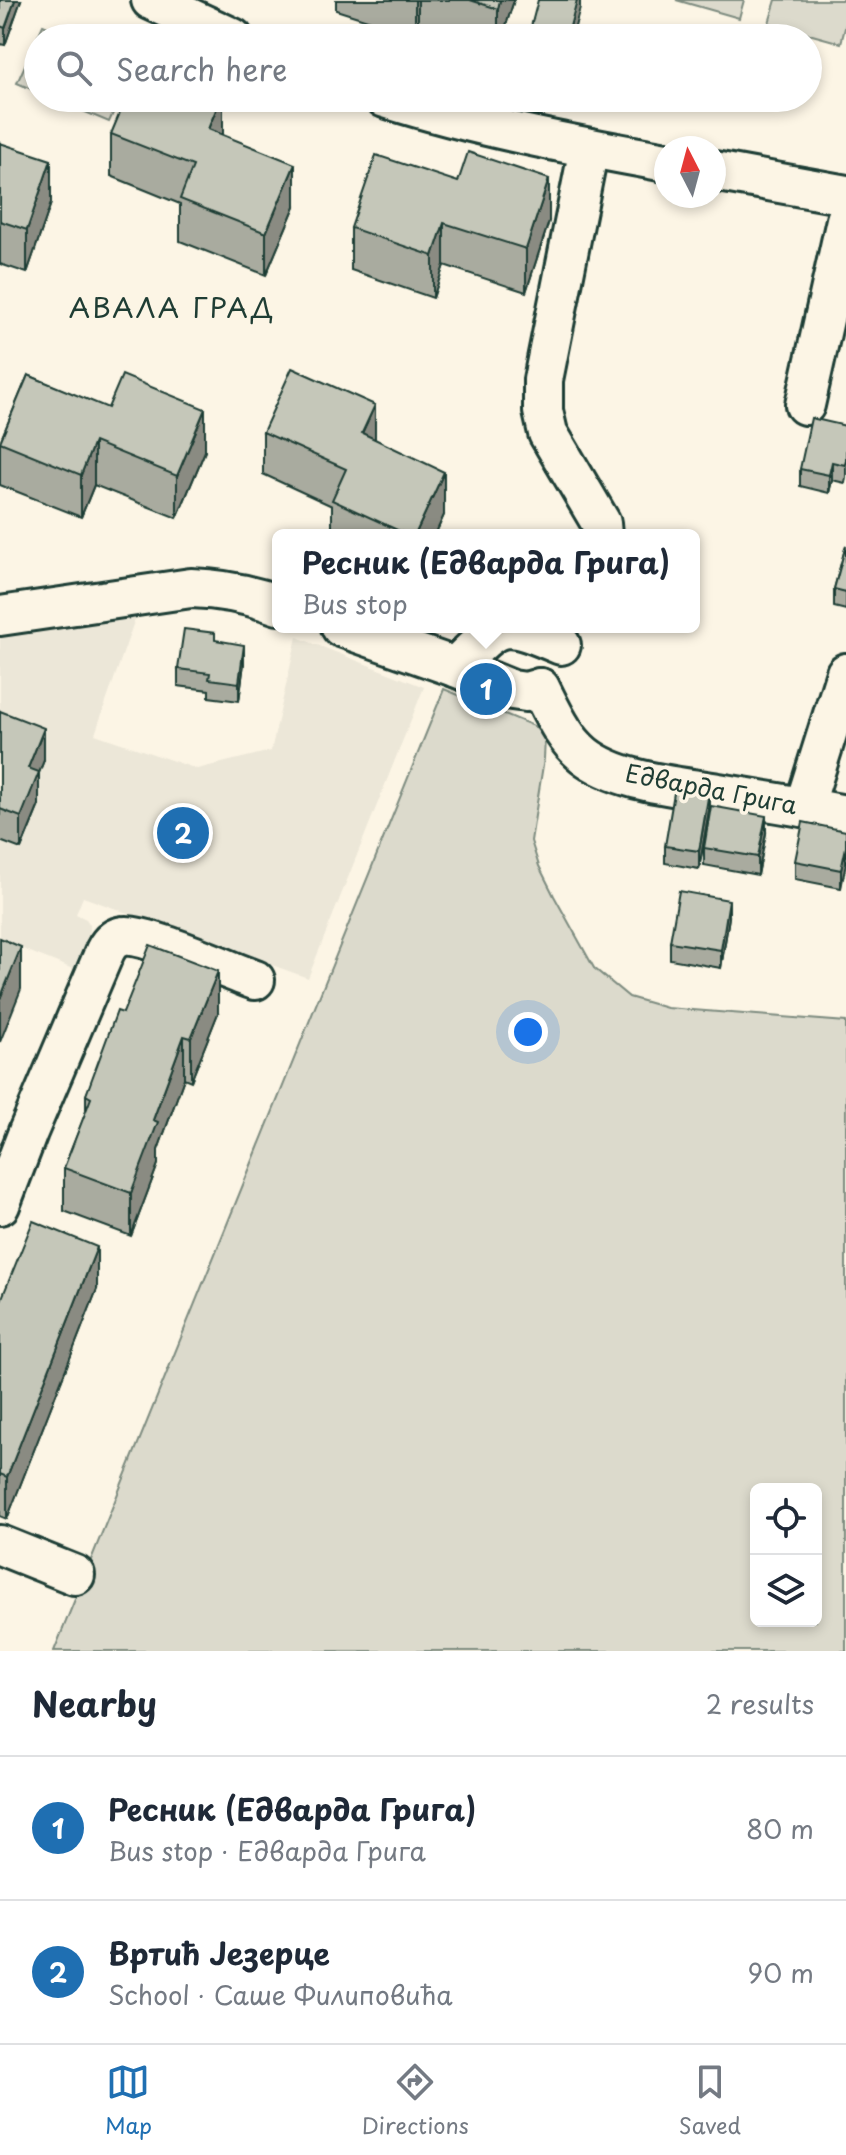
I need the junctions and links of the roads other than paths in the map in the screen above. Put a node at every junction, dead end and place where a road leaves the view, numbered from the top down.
1 (151, 0) edge
2 (203, 24) edge
3 (438, 112) edge
4 (589, 148) junction
5 (654, 160) edge
6 (726, 173) edge
7 (846, 195) edge
8 (846, 220) edge
9 (805, 405) dead end
10 (602, 529) edge
11 (272, 603) edge
12 (0, 616) edge
13 (358, 633) edge
14 (492, 633) edge
15 (564, 636) edge
16 (455, 667) junction
17 (846, 673) edge
18 (540, 688) junction
19 (804, 807) junction
20 (846, 815) edge
21 (255, 980) dead end
22 (14, 1126) edge
23 (0, 1205) edge
24 (0, 1545) edge
25 (75, 1575) dead end

1 - 2 street
3 - 4 street
4 - 5 street
4 - 10 street
6 - 7 street
8 - 9 street
11 - 12 street
13 - 16 street
14 - 16 street
15 - 18 street
16 - 18 street
17 - 19 street
18 - 19 street, Едварда Грига
19 - 20 street, Едварда Грига
21 - 22 street
22 - 23 street
24 - 25 street

